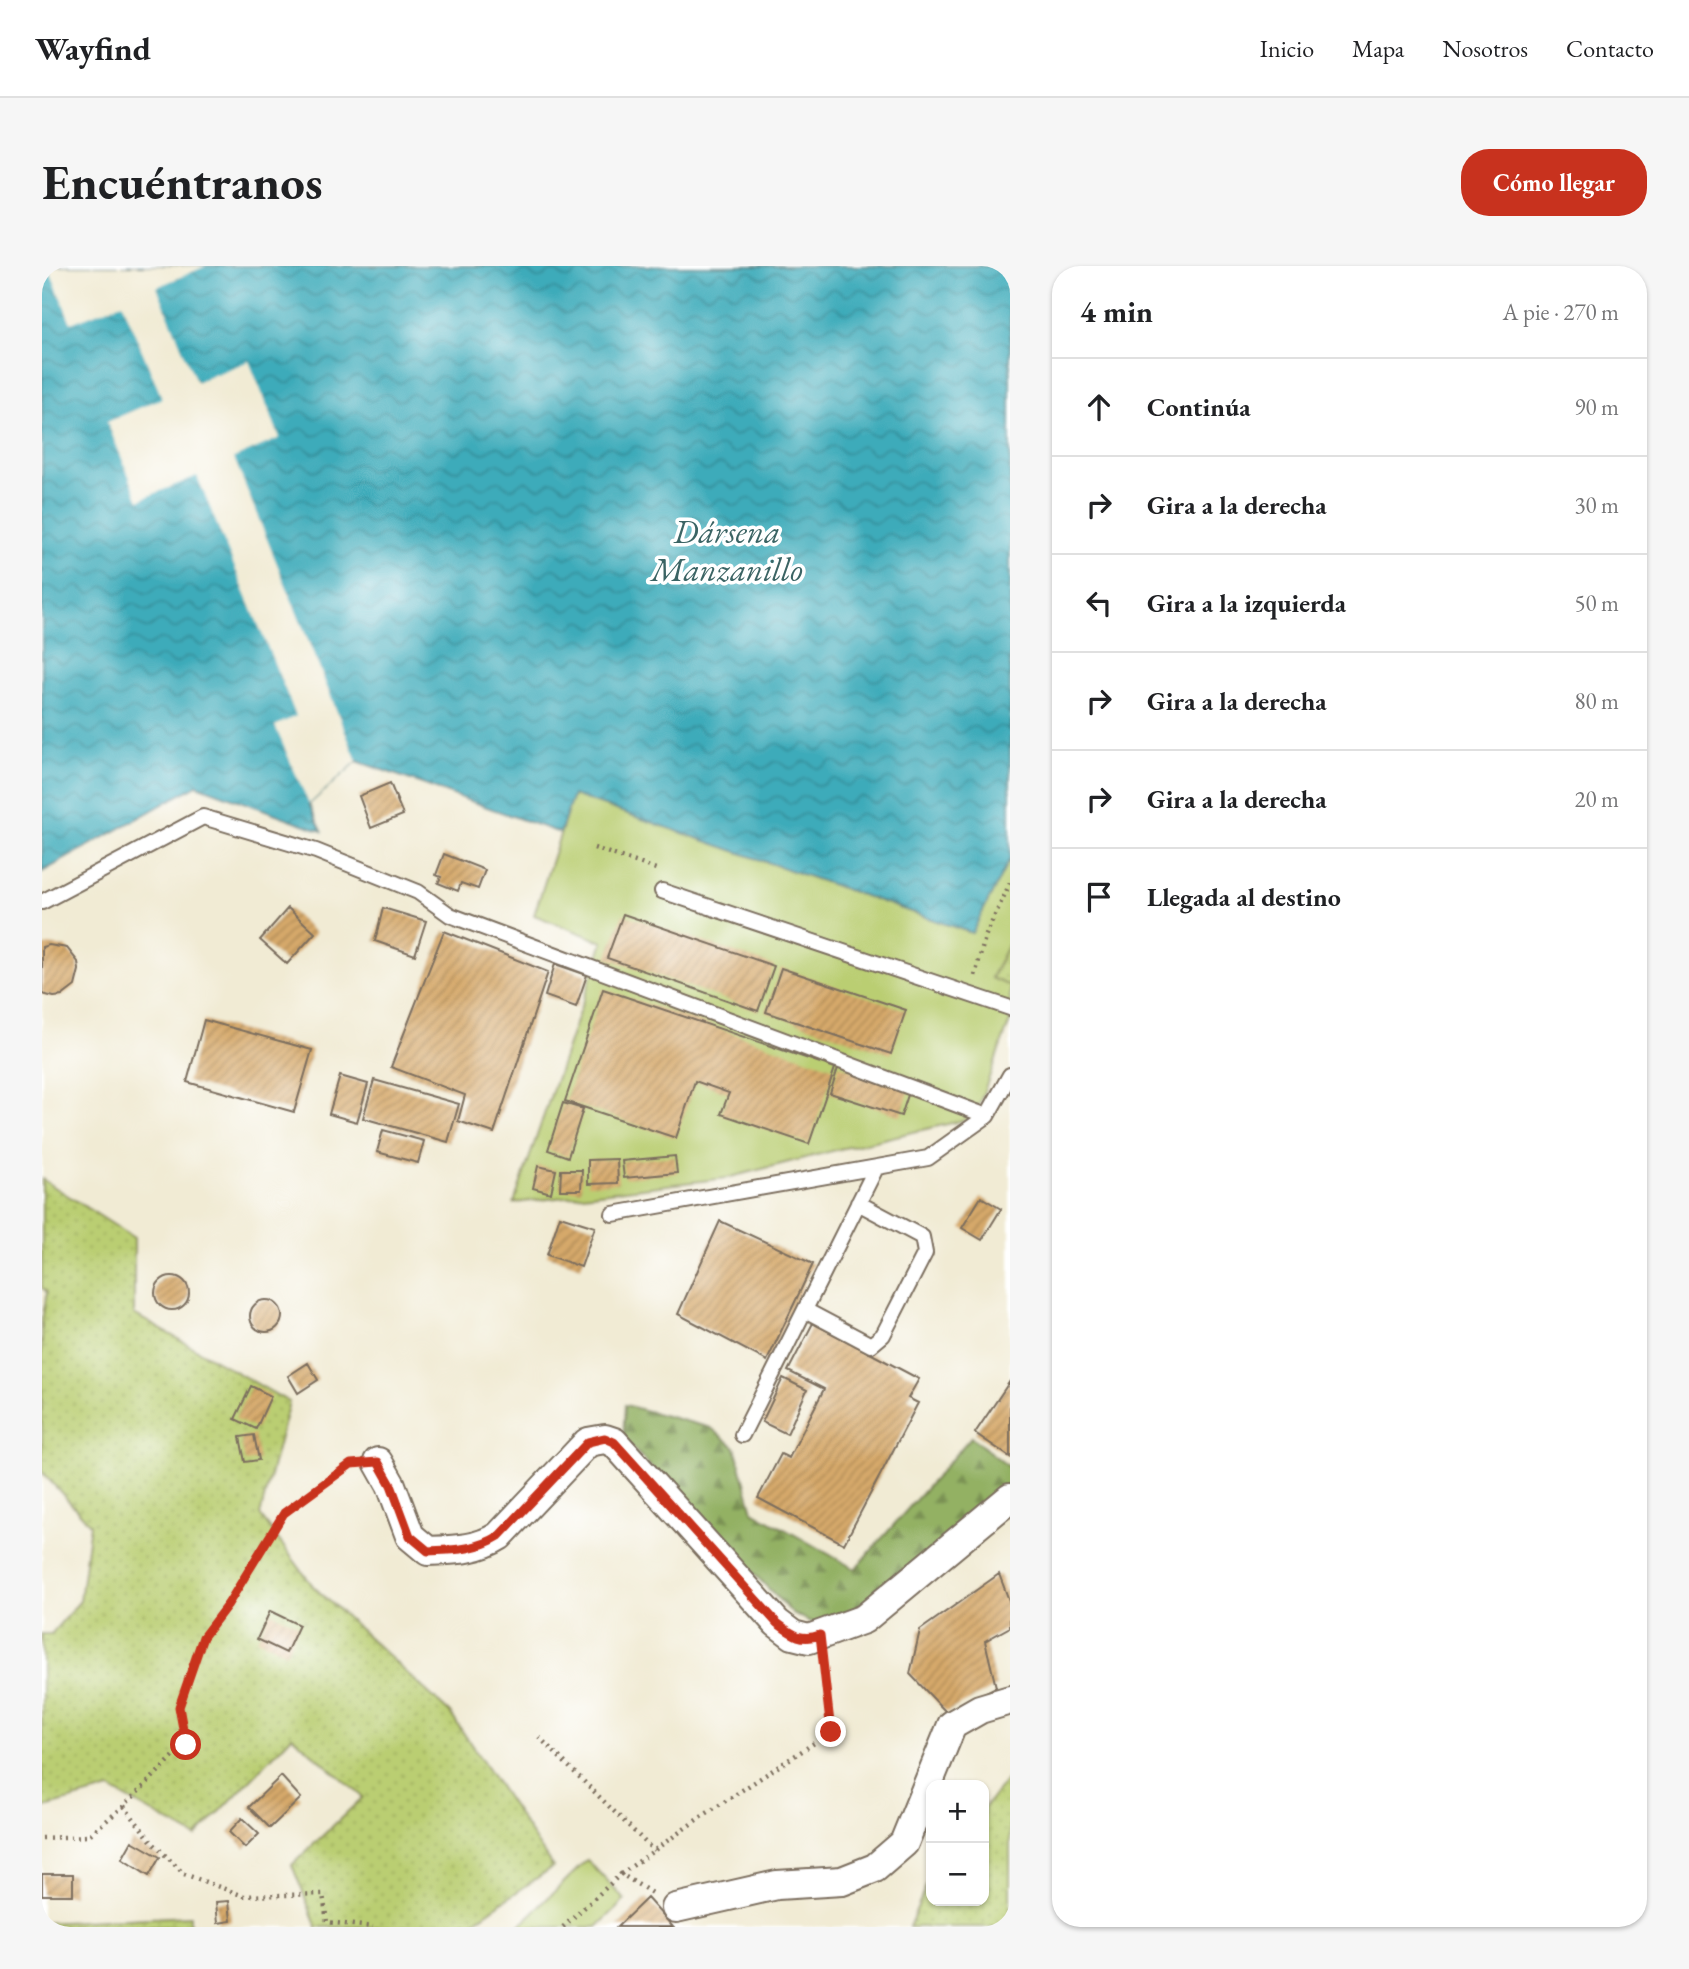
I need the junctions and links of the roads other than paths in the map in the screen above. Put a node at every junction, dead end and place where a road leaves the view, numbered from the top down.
1 (662, 891) dead end
2 (42, 902) edge
3 (1010, 1008) edge
4 (1010, 1075) edge
5 (987, 1116) junction
6 (876, 1168) junction
7 (858, 1203) junction
8 (613, 1214) dead end
9 (805, 1310) junction
10 (742, 1435) dead end
11 (378, 1462) road end
12 (1010, 1499) edge
13 (1010, 1700) edge
14 (676, 1909) road end

1 - 3 lane
2 - 5 lane
4 - 5 lane
5 - 6 lane
6 - 7 lane
6 - 8 lane
7 - 9 lane
7 - 9 lane
9 - 10 lane
11 - 12 street
13 - 14 street

